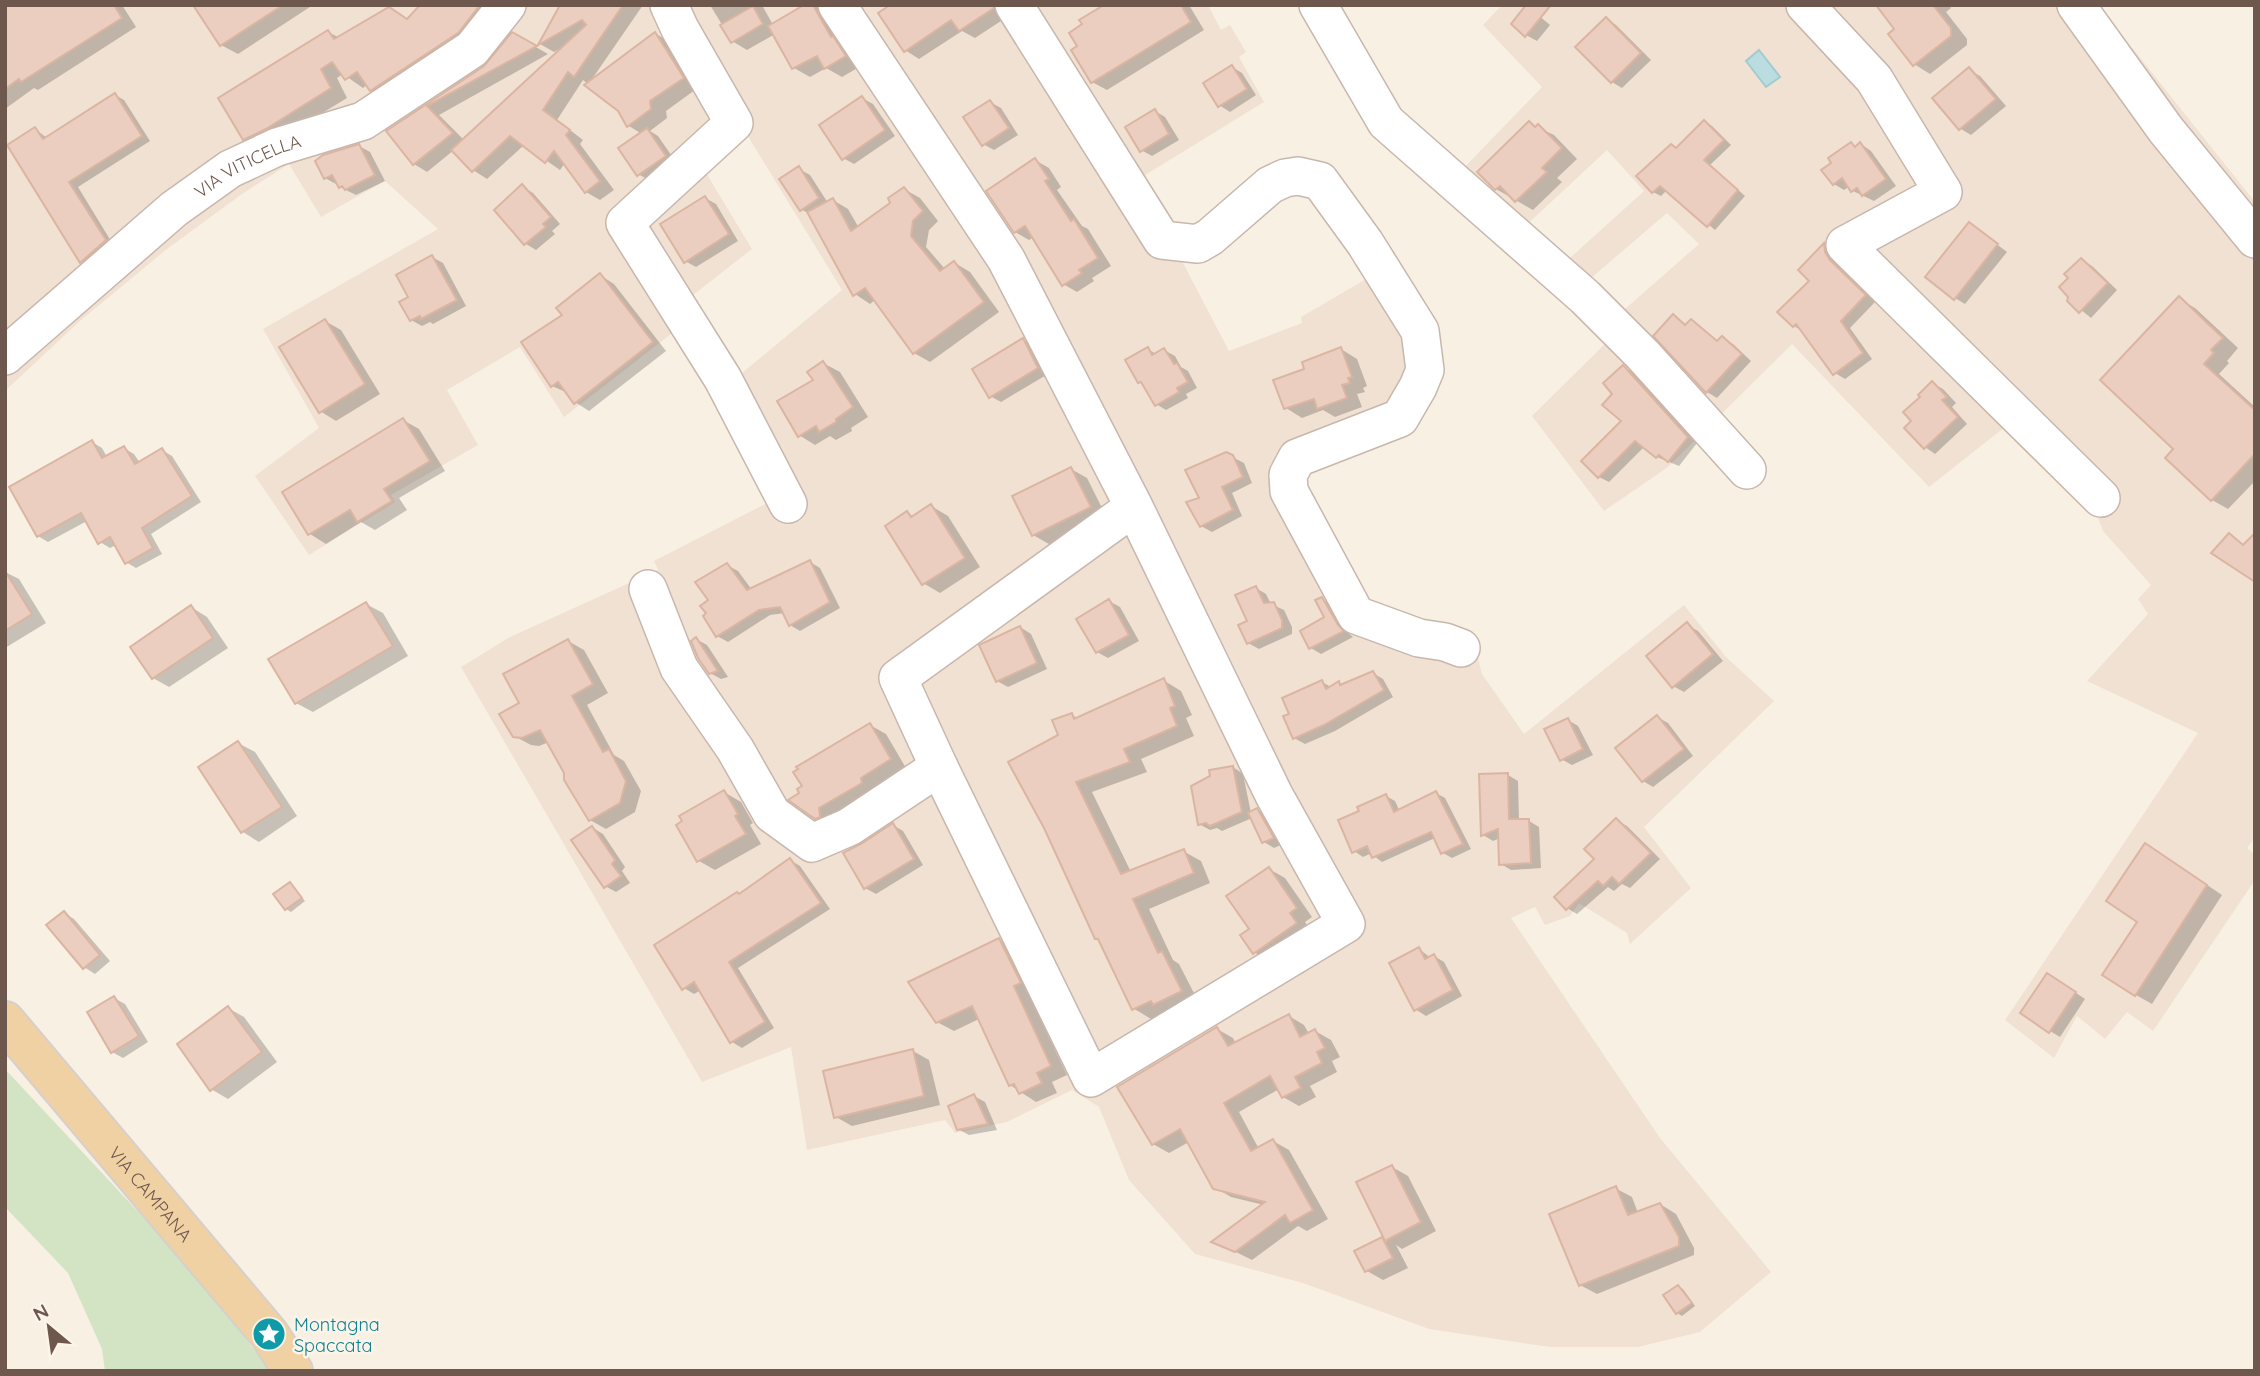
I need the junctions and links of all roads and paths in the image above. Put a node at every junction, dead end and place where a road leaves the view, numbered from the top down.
1 (507, 5) edge
2 (669, 5) edge
3 (837, 5) edge
4 (1014, 5) edge
5 (1318, 5) edge
6 (1805, 5) edge
7 (2076, 5) edge
8 (2255, 239) edge
9 (5, 356) edge
10 (1747, 470) dead end
11 (2101, 498) dead end
12 (788, 505) dead end
13 (1134, 507) junction
14 (648, 589) dead end
15 (1461, 648) dead end
16 (939, 767) junction
17 (5, 1021) edge
18 (293, 1371) edge

1 - 9 street, VIA VITICELLA
2 - 12 street
3 - 13 street
4 - 15 street
5 - 10 street
6 - 11 street
7 - 8 street
13 - 16 street
13 - 16 street
14 - 16 street
17 - 18 main road, VIA CAMPANA

